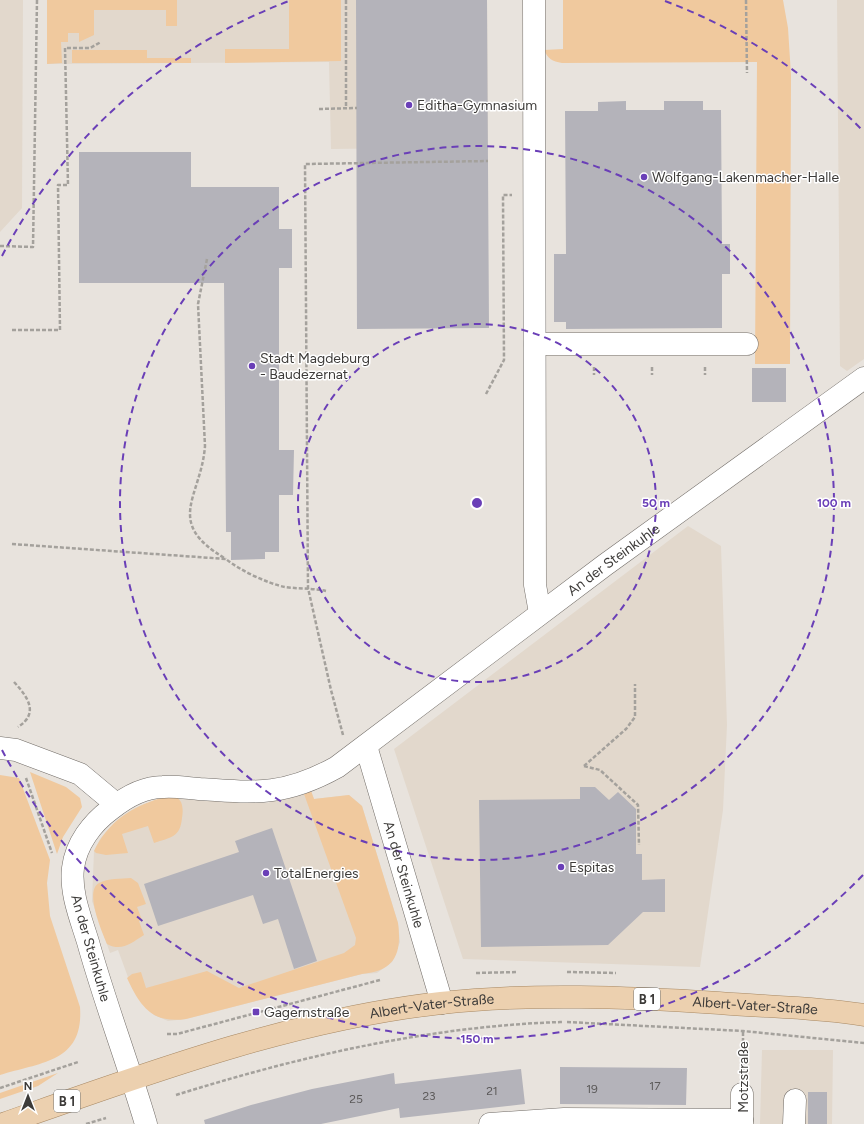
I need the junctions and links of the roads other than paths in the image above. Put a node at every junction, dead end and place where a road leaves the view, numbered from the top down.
1 (534, 0) edge
2 (535, 344) junction
3 (747, 344) dead end
4 (864, 378) edge
5 (540, 613) junction
6 (10, 743) edge
7 (366, 746) junction
8 (116, 804) junction
9 (442, 1003) junction
10 (860, 1014) edge
11 (132, 1079) junction
12 (742, 1094) road end
13 (794, 1100) dead end
14 (742, 1122) edge
15 (3, 1124) edge
16 (146, 1124) edge
17 (490, 1124) edge
18 (794, 1124) edge

1 - 2 street
2 - 3 street
2 - 5 street
4 - 5 street, An der Steinkuhle
5 - 7 street, An der Steinkuhle
6 - 8 street
7 - 8 street, An der Steinkuhle
7 - 9 street, An der Steinkuhle
8 - 11 street, An der Steinkuhle
9 - 10 main road, Albert-Vater-Straße / B 1
9 - 11 main road, Albert-Vater-Straße / B 1
11 - 15 main road, Albert-Vater-Straße / B 1
11 - 16 street
12 - 14 street, Motzstraße
13 - 18 street
14 - 17 street

